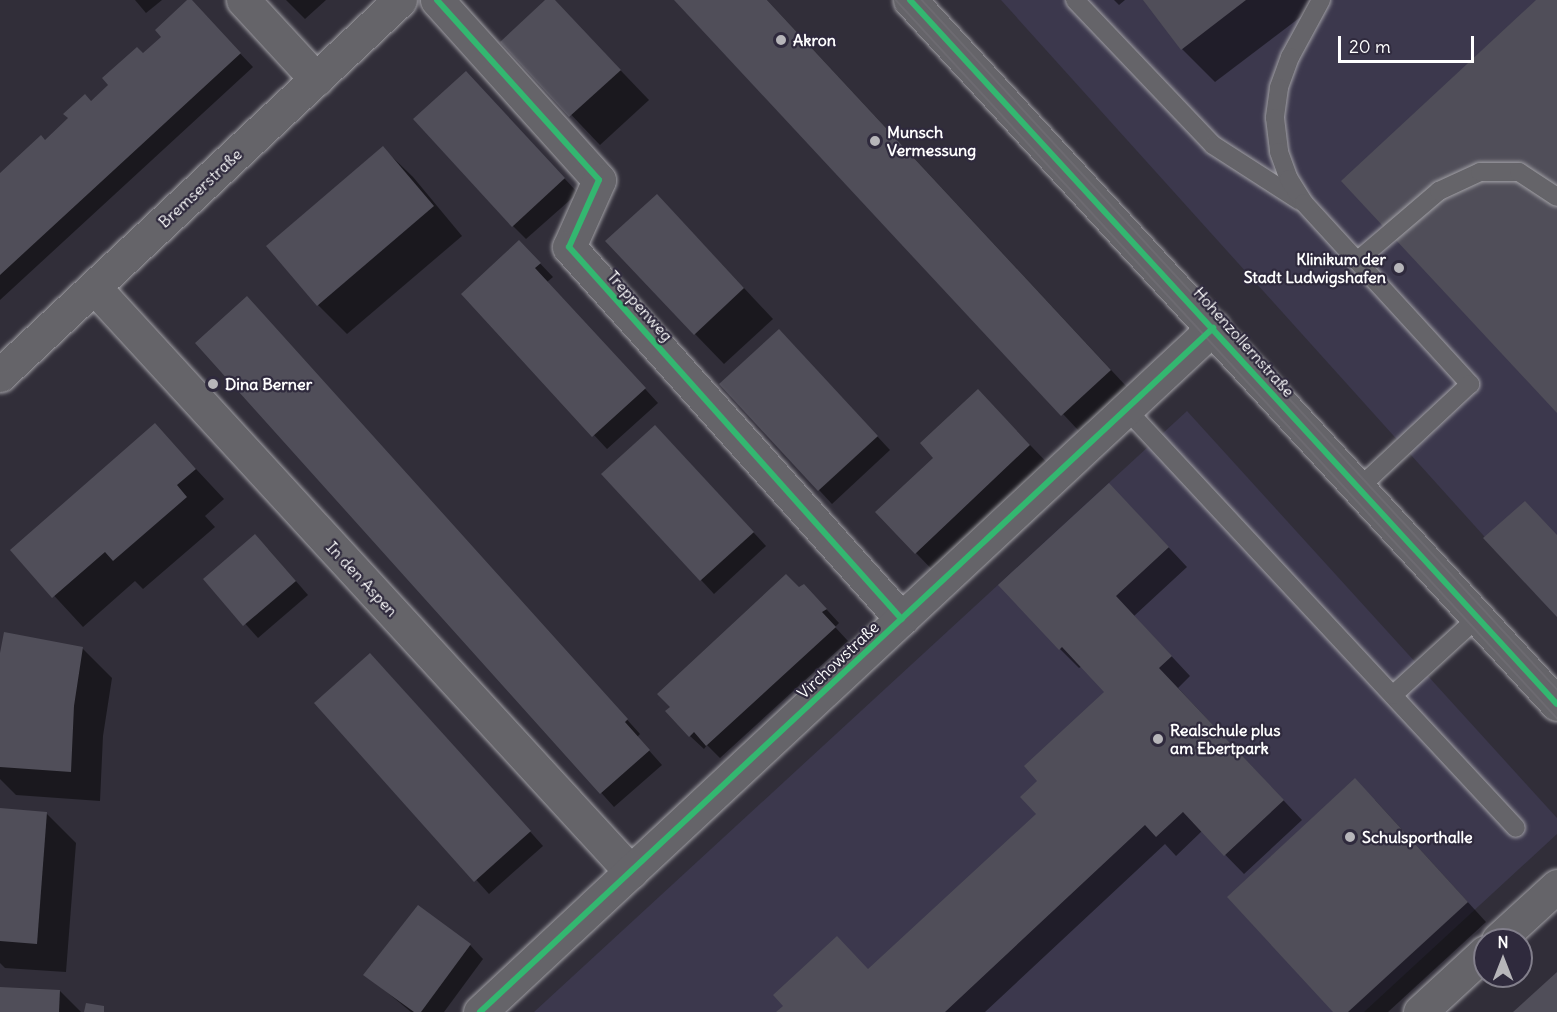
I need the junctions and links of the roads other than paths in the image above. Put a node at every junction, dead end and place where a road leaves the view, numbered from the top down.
1 (243, 0) edge
2 (400, 0) edge
3 (436, 0) edge
4 (910, 0) edge
5 (1075, 0) edge
6 (1321, 0) edge
7 (316, 79) junction
8 (1557, 197) edge
9 (1304, 203) junction
10 (1357, 261) junction
11 (94, 287) junction
12 (1213, 328) junction
13 (2, 369) edge
14 (1126, 409) junction
15 (1359, 488) junction
16 (1478, 617) junction
17 (902, 619) junction
18 (1393, 695) junction
19 (1557, 704) edge
20 (1516, 828) dead end
21 (631, 872) junction
22 (1557, 886) edge
23 (1511, 928) edge
24 (1473, 963) edge
25 (480, 1012) edge
26 (1420, 1012) edge

1 - 7 street
2 - 7 street, Bremserstraße
3 - 17 street, Treppenweg
4 - 12 street, Hohenzollernstraße
5 - 9 lane
6 - 9 lane
7 - 11 street, Bremserstraße
8 - 10 lane
9 - 10 lane
10 - 15 lane
11 - 13 street, Bremserstraße
11 - 21 street, In den Aspen
12 - 14 street, Virchowstraße
12 - 15 street, Hohenzollernstraße
14 - 17 street, Virchowstraße
14 - 18 lane
15 - 16 street, Hohenzollernstraße
16 - 18 lane
16 - 19 street, Hohenzollernstraße
17 - 21 street, Virchowstraße
18 - 20 lane
21 - 25 street, Virchowstraße
22 - 23 street
24 - 26 street

